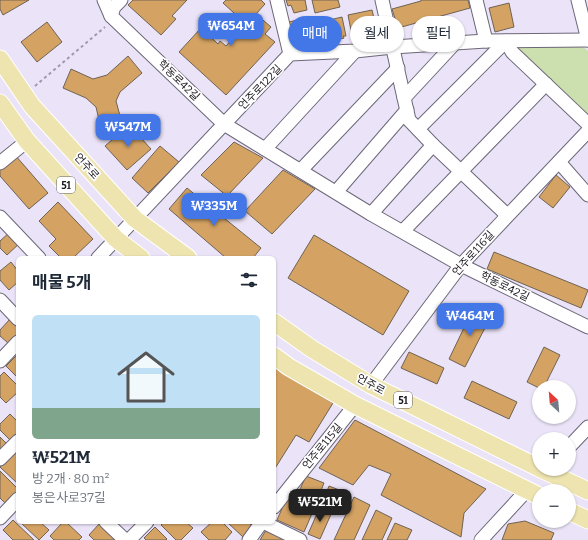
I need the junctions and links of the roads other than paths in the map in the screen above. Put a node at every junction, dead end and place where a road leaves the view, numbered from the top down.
1 (104, 0) edge
2 (121, 0) edge
3 (277, 0) edge
4 (382, 0) edge
5 (476, 0) edge
6 (578, 0) edge
7 (111, 16) junction
8 (386, 16) edge
9 (588, 40) edge
10 (486, 41) junction
11 (506, 41) junction
12 (465, 42) edge
13 (350, 51) edge
14 (354, 52) edge
15 (394, 52) edge
16 (448, 52) edge
17 (290, 54) junction
18 (0, 59) edge
19 (398, 68) junction
20 (0, 80) edge
21 (546, 84) junction
22 (28, 100) junction
23 (0, 103) edge
24 (405, 104) junction
25 (224, 124) junction
26 (588, 124) edge
27 (418, 129) junction
28 (588, 131) edge
29 (27, 141) junction
30 (433, 145) junction
31 (265, 149) junction
32 (559, 162) junction
33 (0, 163) edge
34 (301, 170) junction
35 (461, 171) junction
36 (336, 192) junction
37 (588, 195) edge
38 (371, 214) junction
39 (507, 215) junction
40 (0, 217) edge
41 (135, 219) junction
42 (403, 231) junction
43 (116, 239) junction
44 (36, 256) edge
45 (100, 256) edge
46 (138, 256) edge
47 (185, 256) edge
48 (461, 265) junction
49 (0, 300) edge
50 (16, 317) edge
51 (276, 323) edge
52 (588, 327) edge
53 (16, 344) edge
54 (312, 349) junction
55 (276, 357) edge
56 (0, 361) edge
57 (297, 372) junction
58 (371, 385) junction
59 (355, 405) junction
60 (588, 427) edge
61 (576, 440) edge
62 (16, 443) edge
63 (0, 459) edge
64 (532, 464) edge
65 (557, 476) edge
66 (588, 491) edge
67 (532, 493) edge
68 (532, 494) edge
69 (16, 501) edge
70 (276, 504) edge
71 (576, 514) edge
72 (0, 518) edge
73 (588, 520) edge
74 (108, 524) edge
75 (145, 524) edge
76 (261, 524) edge
77 (266, 524) edge
78 (125, 540) edge
79 (129, 540) edge
80 (249, 540) edge
81 (300, 540) edge
82 (481, 540) edge

1 - 7 street, 학동로42길
2 - 7 street
3 - 17 street
4 - 8 street
5 - 10 street
6 - 9 street
7 - 25 street, 학동로42길
9 - 11 street, 언주로122길
10 - 11 street, 언주로122길
10 - 12 street, 언주로122길
11 - 21 street
11 - 27 street
13 - 17 street, 언주로122길
14 - 31 street
15 - 19 street
16 - 24 street
17 - 25 street, 언주로122길
18 - 22 main road, 언주로 / 51
19 - 24 street
19 - 34 street
20 - 22 main road
21 - 26 street
21 - 35 street
22 - 41 main road, 언주로 / 51
23 - 29 main road, 51
24 - 27 street
24 - 36 street
25 - 31 street, 학동로42길
25 - 41 street, 언주로122길
27 - 30 street
28 - 32 street, 언주로116길
29 - 33 street
29 - 43 main road, 51
30 - 35 street
30 - 38 street
31 - 34 street, 학동로42길
32 - 37 street
32 - 39 street, 언주로116길
34 - 36 street, 학동로42길
35 - 39 street
35 - 42 street
36 - 38 street, 학동로42길
38 - 42 street, 학동로42길
39 - 48 street, 언주로116길
40 - 44 street
41 - 43 street, 언주로122길
41 - 47 main road, 언주로 / 51
42 - 48 street, 학동로42길
43 - 45 street, 언주로122길
43 - 46 main road, 51
48 - 52 street, 학동로42길
48 - 58 street, 언주로116길
49 - 50 street
51 - 54 main road, 언주로 / 51
53 - 56 street
54 - 57 main road
54 - 58 main road, 언주로 / 51
55 - 57 main road, 51
57 - 59 main road, 51
58 - 64 main road, 언주로 / 51
59 - 67 main road, 51
59 - 70 street, 언주로115길
60 - 61 street
62 - 63 street
65 - 66 main road, 언주로 / 51
68 - 82 street
69 - 72 street
71 - 73 main road
74 - 78 street
75 - 79 street
76 - 80 street
77 - 81 street

